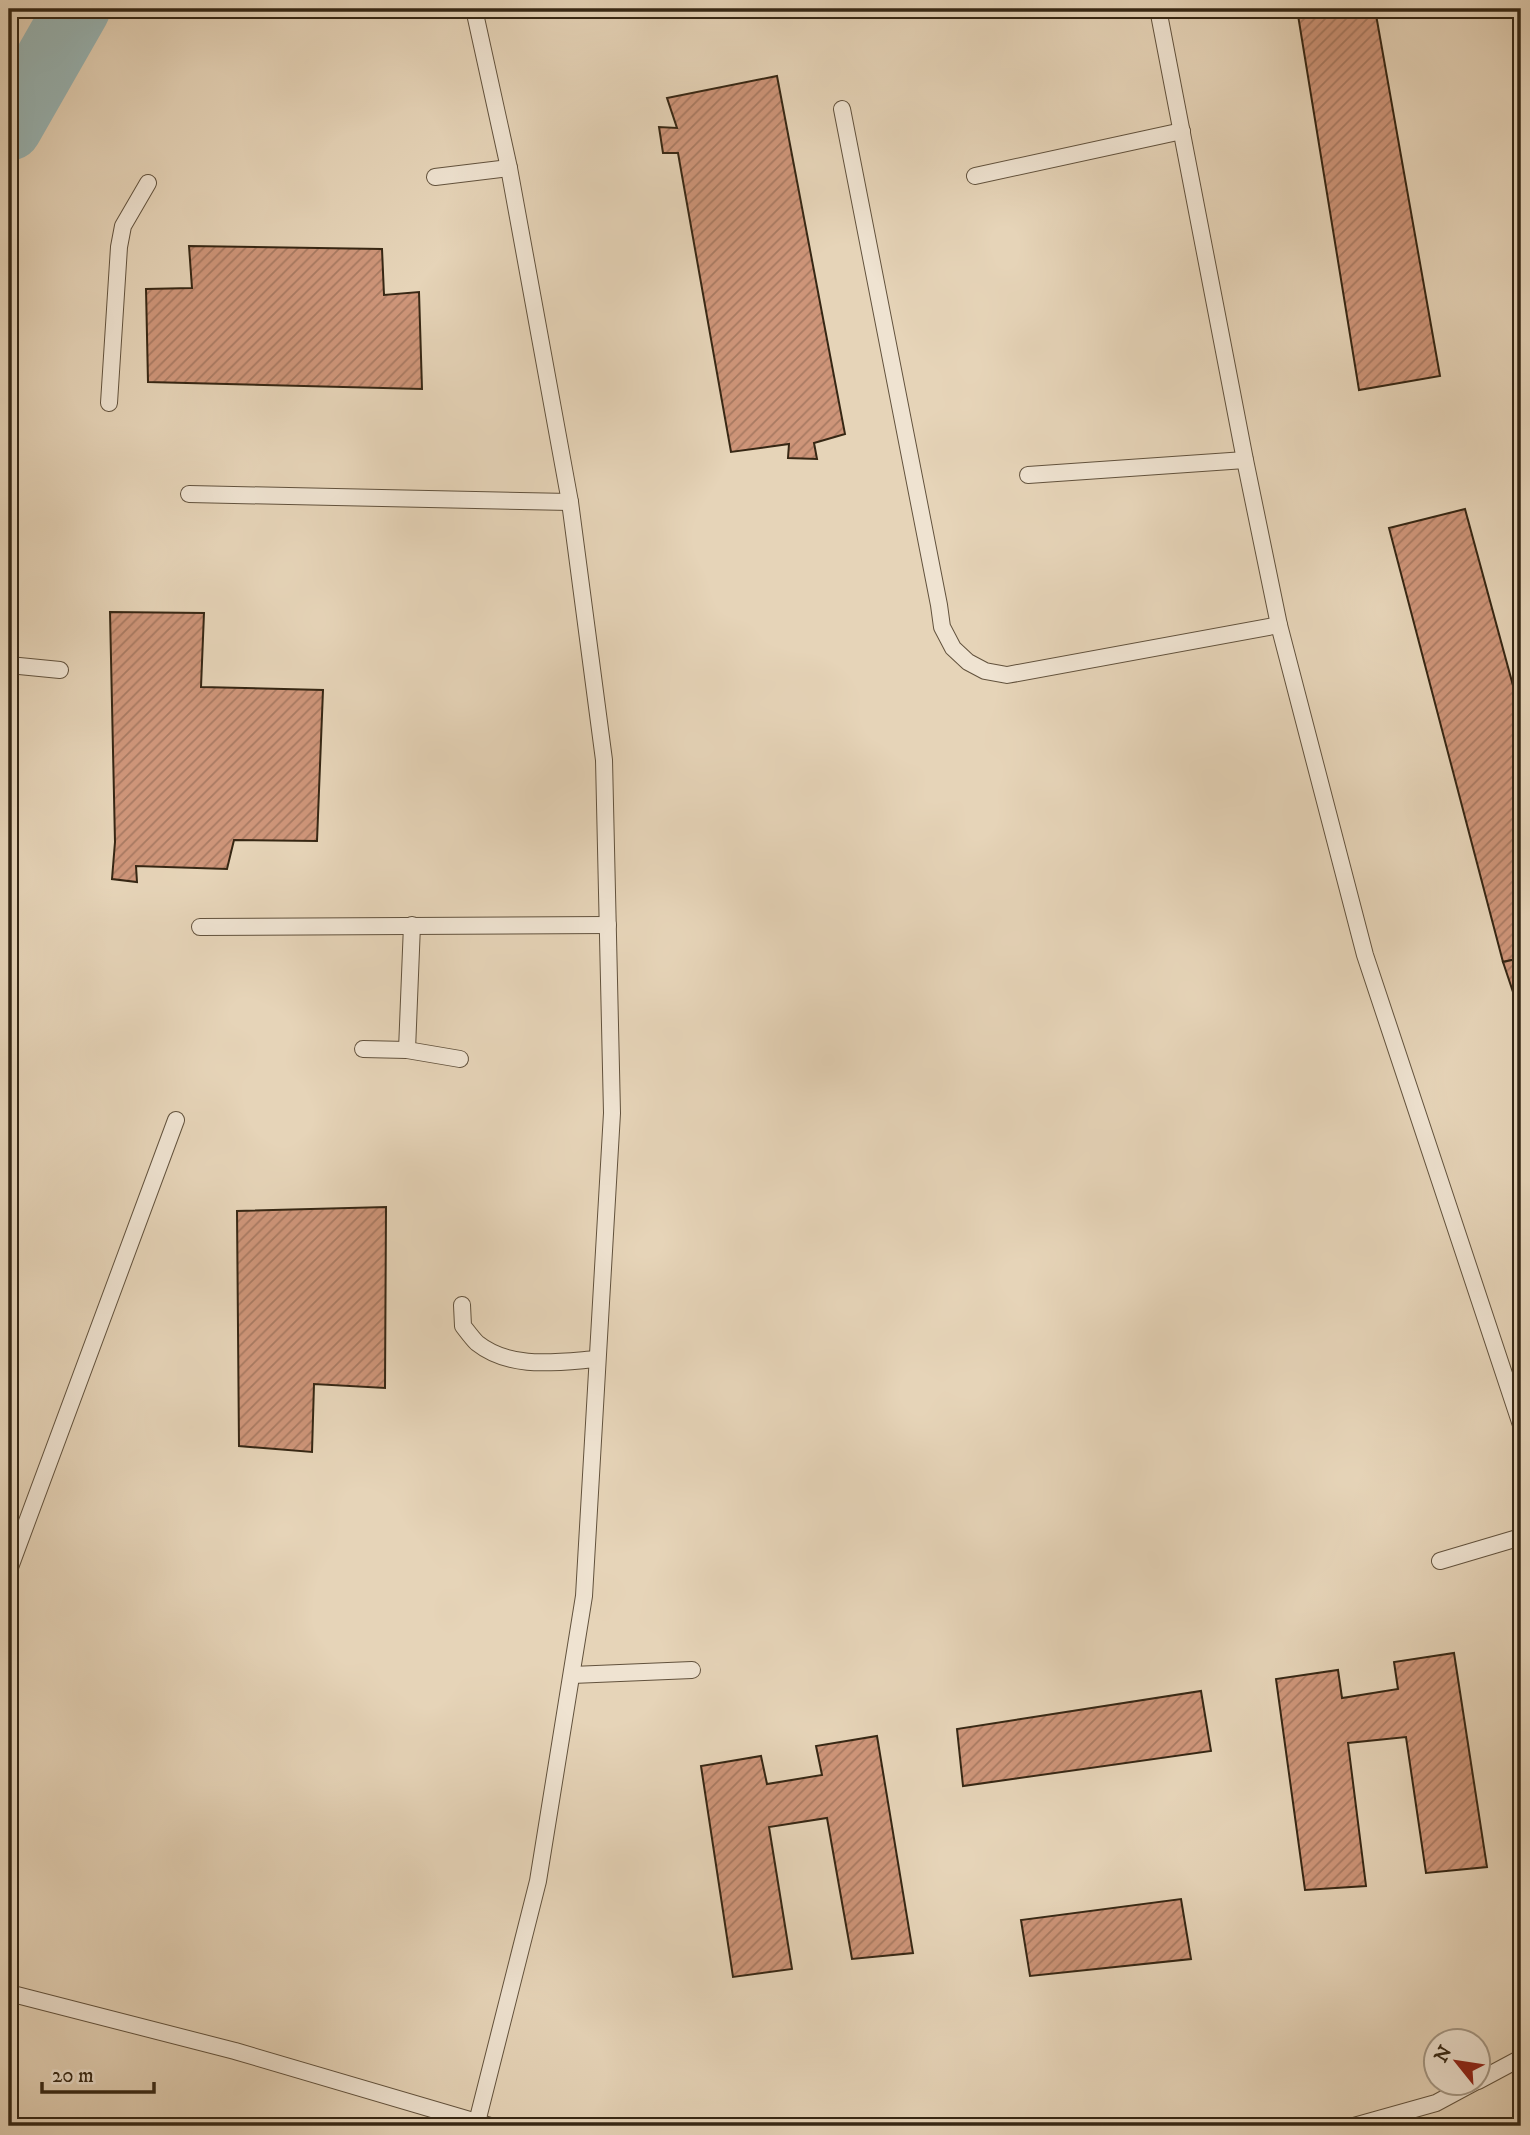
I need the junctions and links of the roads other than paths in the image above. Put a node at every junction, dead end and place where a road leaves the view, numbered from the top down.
1 (474, 9) edge
2 (1158, 9) edge
3 (842, 109) dead end
4 (1182, 131) junction
5 (509, 168) junction
6 (975, 176) dead end
7 (435, 177) dead end
8 (148, 183) dead end
9 (109, 403) dead end
10 (1245, 460) junction
11 (1028, 475) dead end
12 (189, 494) dead end
13 (570, 502) junction
14 (1279, 625) junction
15 (9, 665) edge
16 (60, 670) dead end
17 (412, 925) junction
18 (608, 925) junction
19 (200, 927) dead end
20 (363, 1049) dead end
21 (407, 1050) junction
22 (460, 1059) dead end
23 (176, 1121) dead end
24 (462, 1305) dead end
25 (597, 1359) junction
26 (1521, 1425) edge
27 (1521, 1536) edge
28 (1440, 1561) dead end
29 (9, 1570) edge
30 (692, 1670) dead end
31 (572, 1675) junction
32 (9, 1993) edge
33 (1521, 2059) edge
34 (1492, 2074) edge
35 (1449, 2096) edge
36 (481, 2125) edge
37 (1354, 2126) edge

1 - 5 lane
2 - 4 lane
3 - 14 lane
4 - 6 lane
4 - 10 lane
5 - 7 lane
5 - 13 lane
8 - 9 lane
10 - 11 lane
10 - 14 lane
12 - 13 lane
13 - 18 lane
14 - 26 lane
15 - 16 lane
17 - 18 lane
17 - 19 lane
17 - 21 lane
18 - 25 lane
20 - 21 lane
21 - 22 lane
23 - 29 lane
24 - 25 lane
25 - 31 lane
27 - 28 lane
30 - 31 lane
31 - 36 lane
32 - 36 lane
33 - 34 lane
35 - 37 lane

